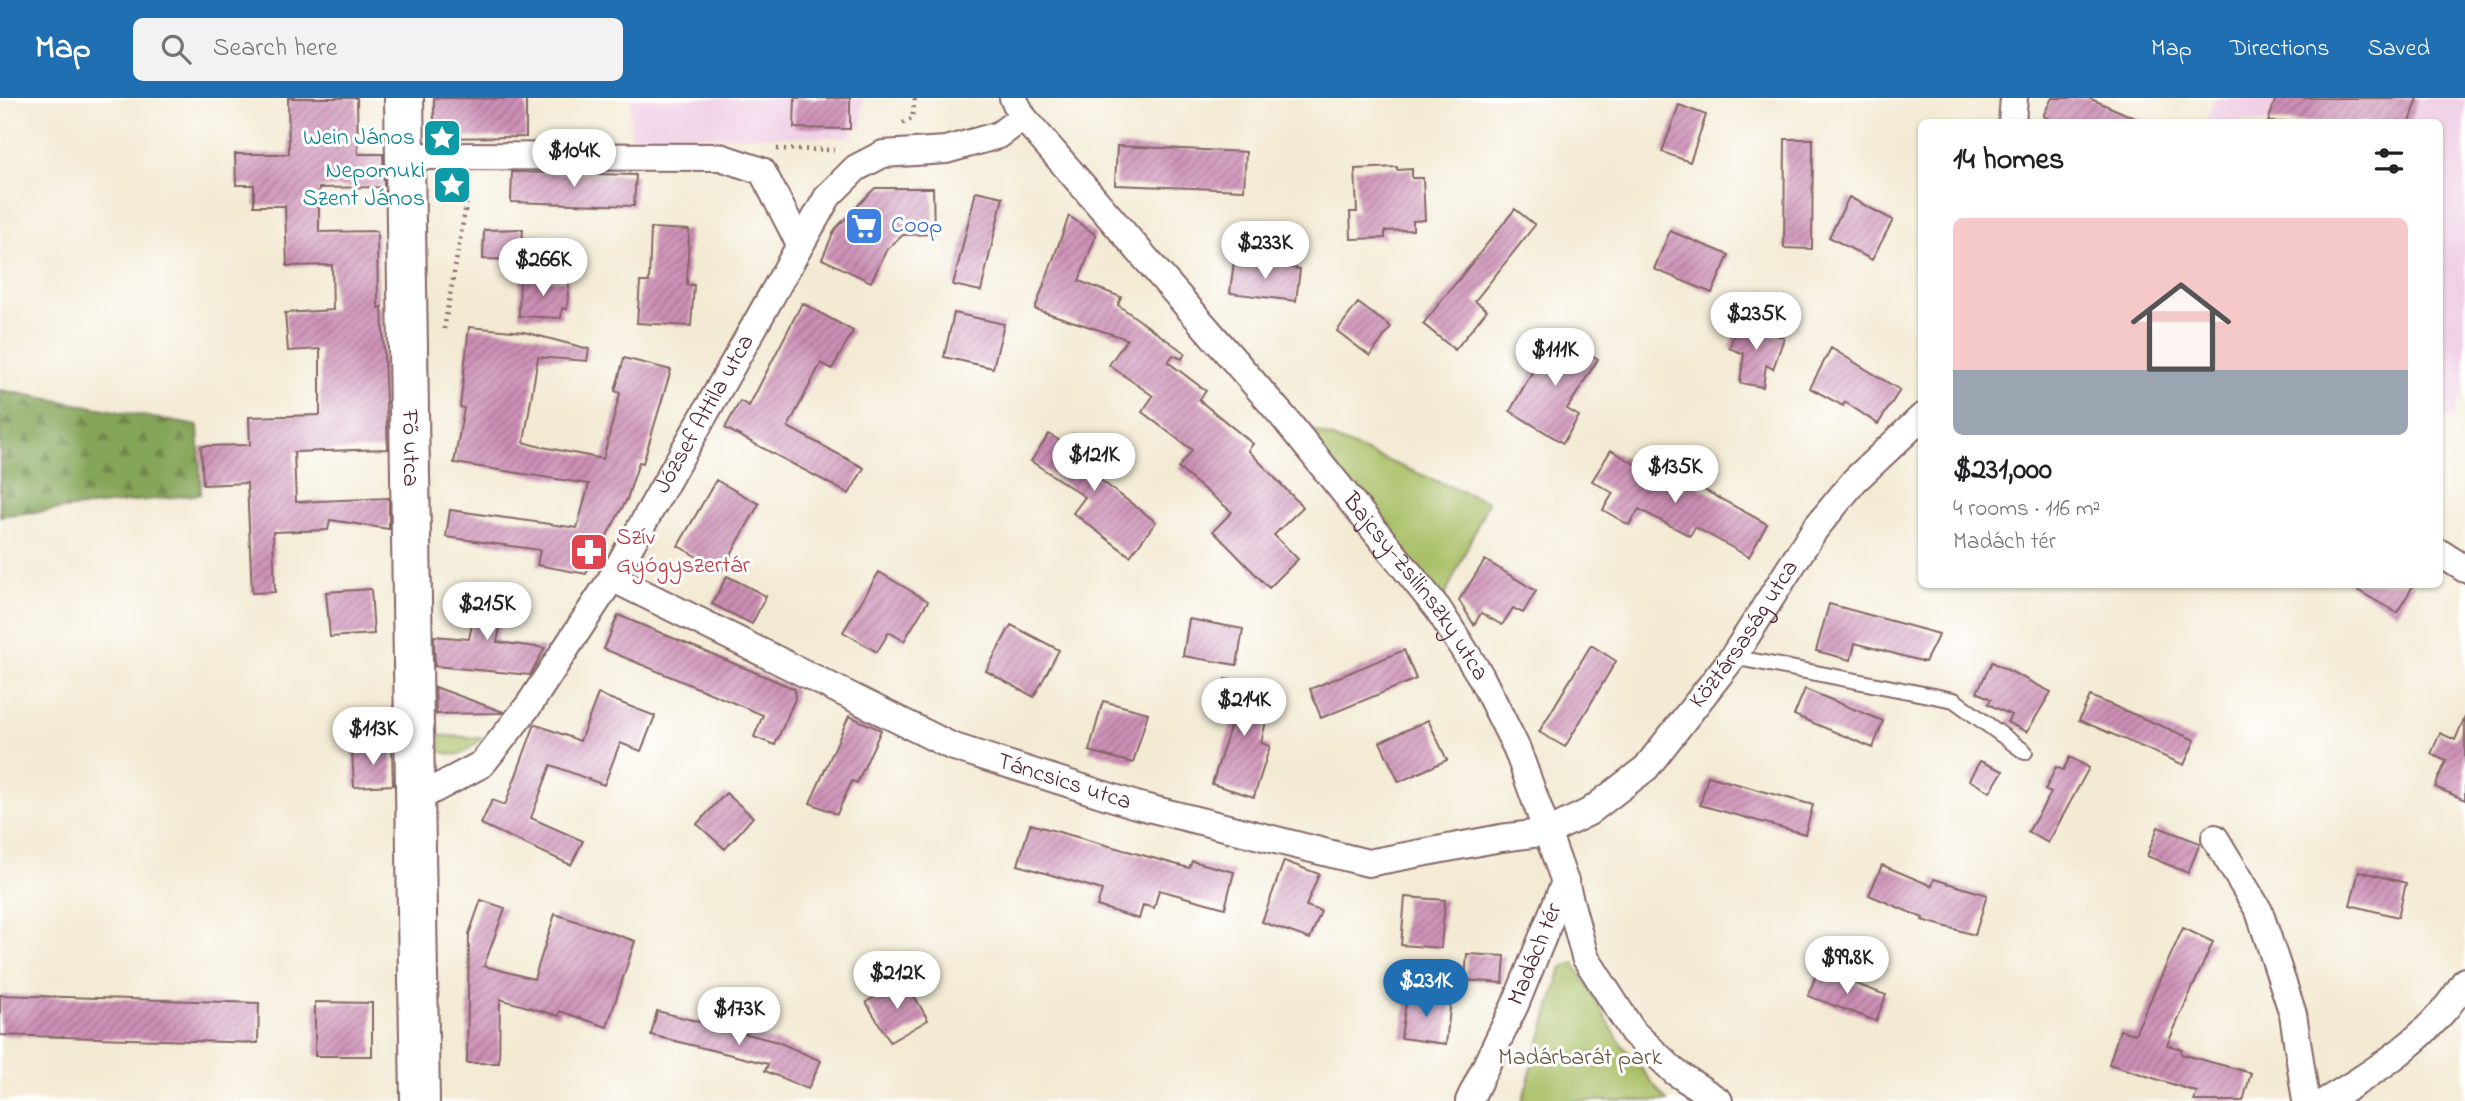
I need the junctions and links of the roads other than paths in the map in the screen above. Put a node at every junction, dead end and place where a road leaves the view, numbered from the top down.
1 (404, 98) edge
2 (2014, 98) edge
3 (1018, 107) edge
4 (2012, 119) edge
5 (405, 156) junction
6 (799, 242) junction
7 (1918, 421) edge
8 (2443, 556) edge
9 (2465, 569) edge
10 (612, 578) junction
11 (1733, 657) junction
12 (2025, 752) dead end
13 (416, 799) junction
14 (1548, 832) junction
15 (2215, 838) dead end
16 (1565, 882) junction
17 (2465, 981) edge
18 (420, 1101) edge
19 (1469, 1101) edge
20 (1719, 1101) edge
21 (2306, 1101) edge
22 (2326, 1101) edge

1 - 5 main road, Fő utca
2 - 4 street
3 - 6 street, József Attila utca
3 - 14 street, Bajcsy-Zsilinszky utca
5 - 6 street
5 - 13 main road, Fő utca
6 - 10 street, József Attila utca
7 - 11 street, Köztársaság utca
8 - 9 street
10 - 13 street, József Attila utca
10 - 14 street, Táncsics utca
11 - 12 lane
11 - 14 street, Köztársaság utca
13 - 18 main road, Fő utca
14 - 16 street, Bajcsy-Zsilinszky utca
15 - 21 street
16 - 19 street, Madách tér
16 - 20 street, Bajcsy-Zsilinszky utca
17 - 22 street

